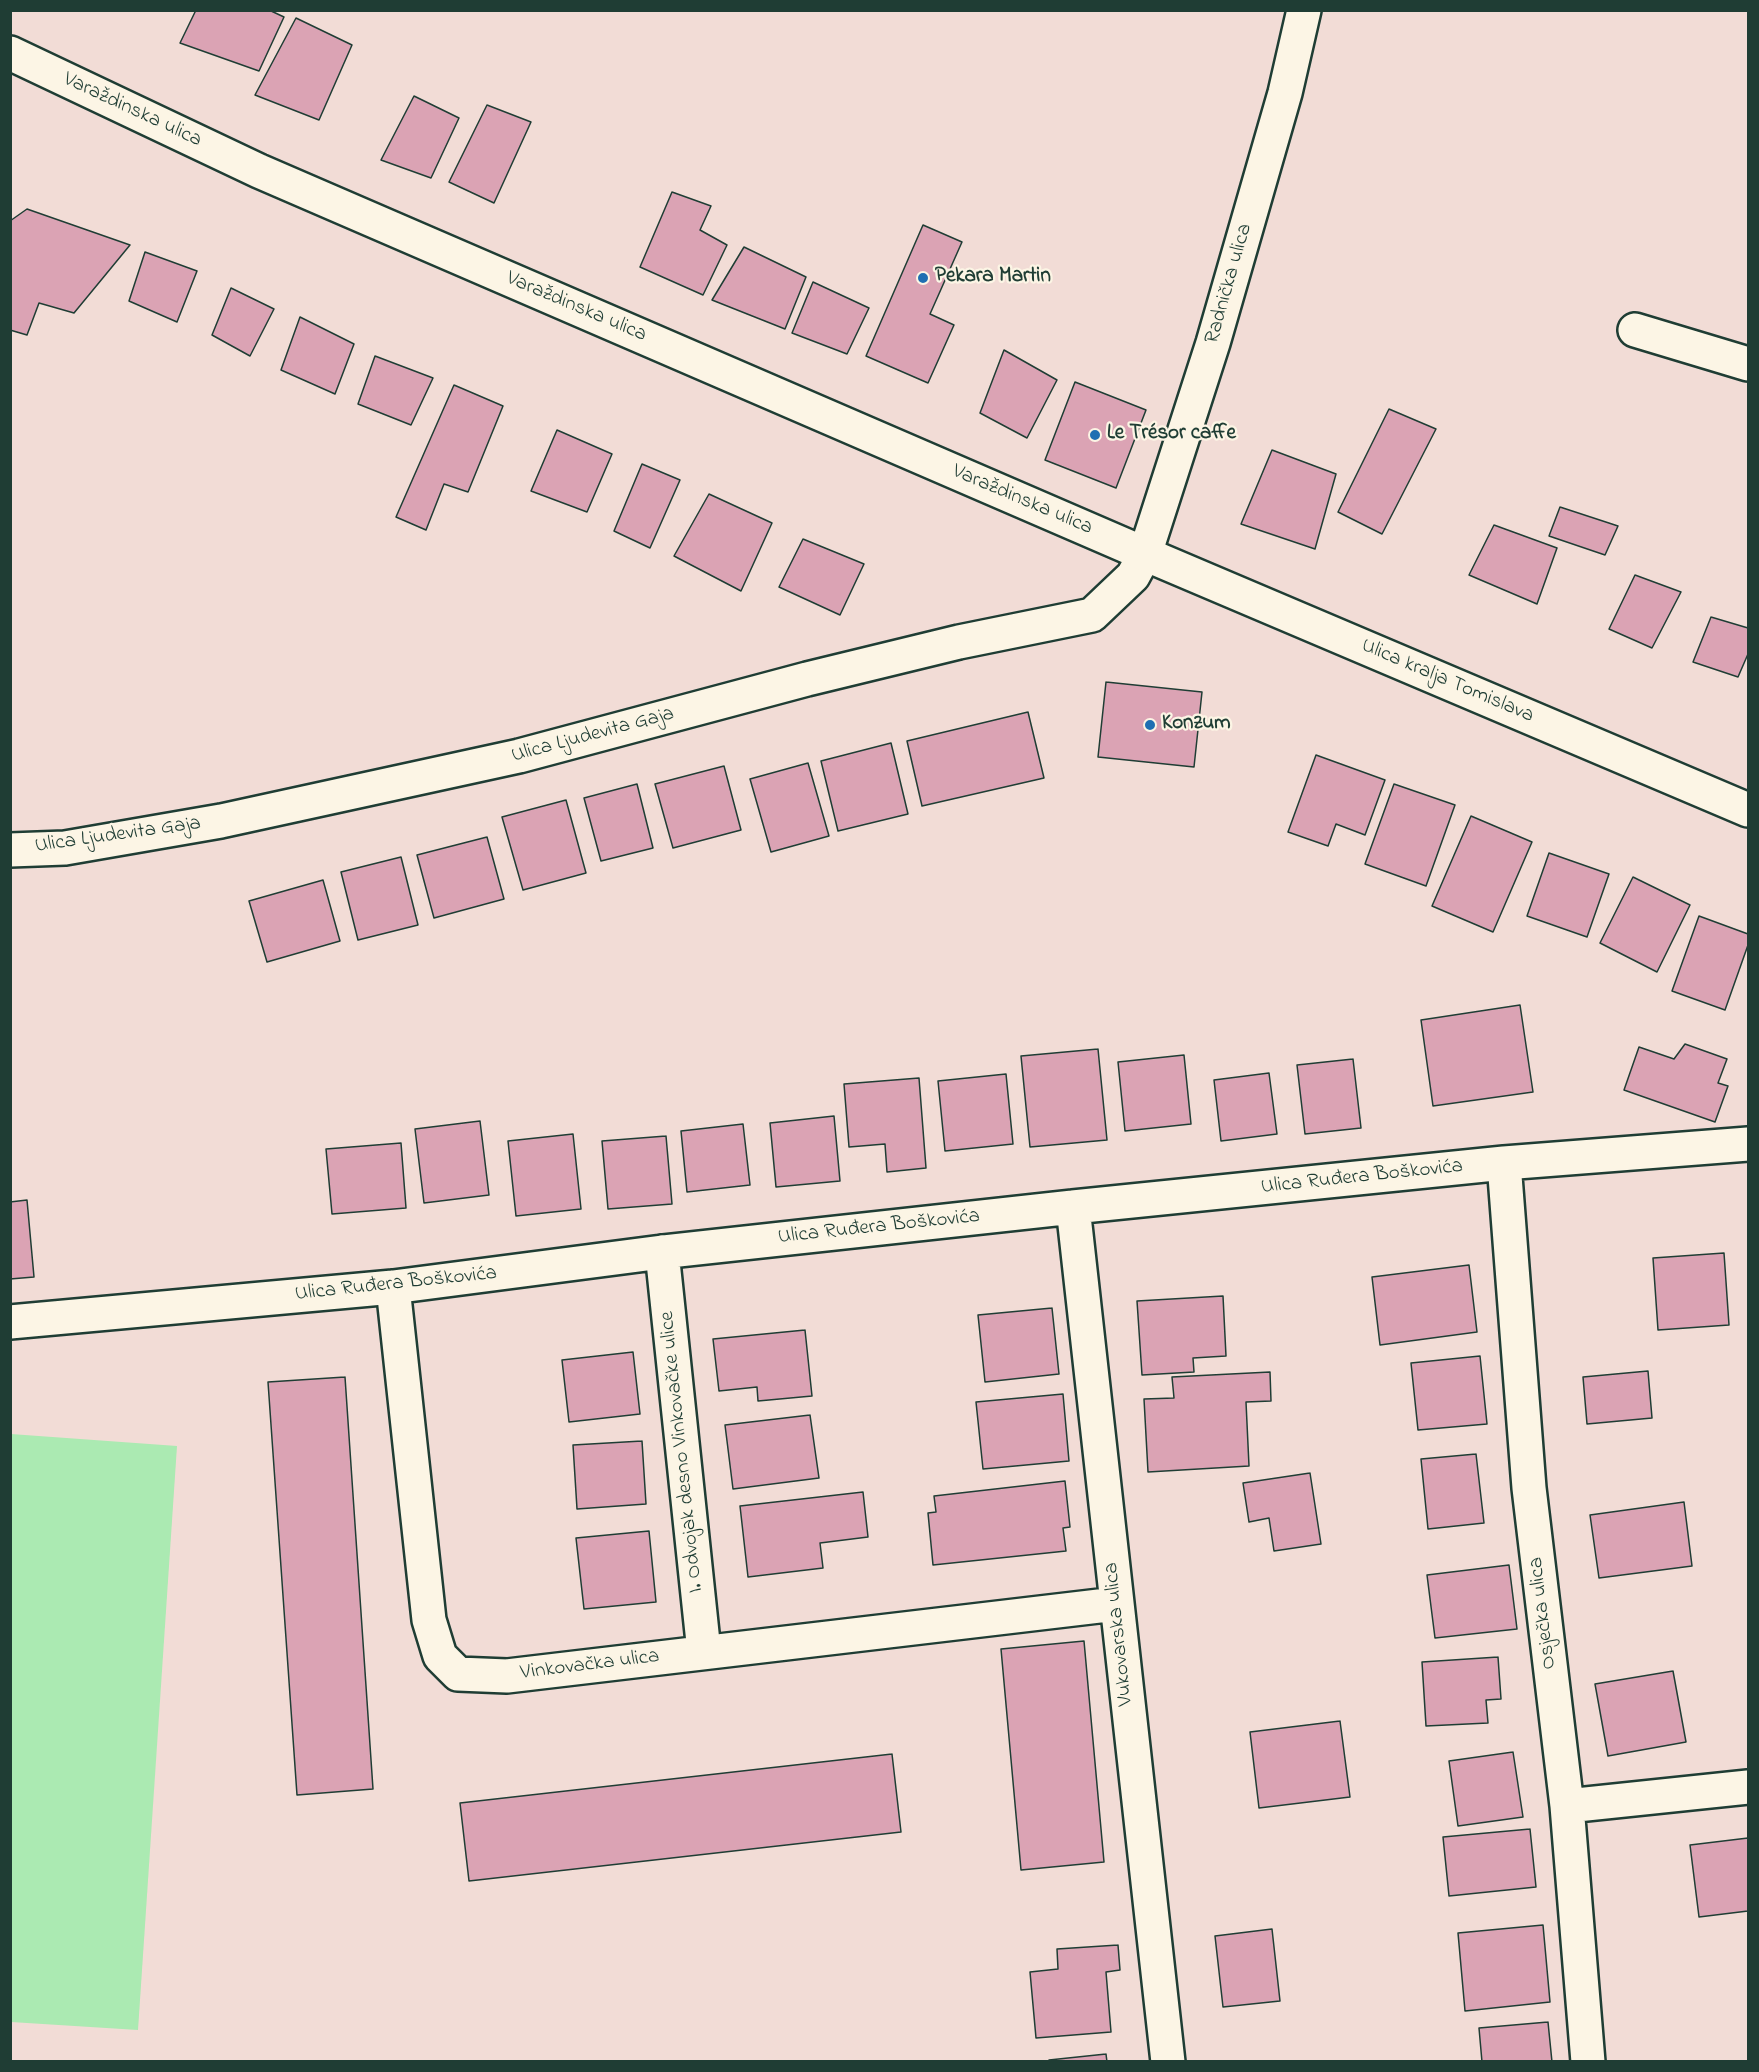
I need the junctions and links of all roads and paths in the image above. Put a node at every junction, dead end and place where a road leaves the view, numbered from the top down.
1 (1304, 10) edge
2 (10, 53) edge
3 (1635, 330) dead end
4 (1749, 363) edge
5 (1145, 554) junction
6 (1749, 810) edge
7 (10, 850) edge
8 (1749, 1144) edge
9 (1504, 1163) junction
10 (1073, 1207) junction
11 (662, 1252) junction
12 (393, 1287) junction
13 (10, 1322) edge
14 (1116, 1604) junction
15 (704, 1652) junction
16 (1749, 1787) edge
17 (1567, 1806) junction
18 (1168, 2061) edge
19 (1588, 2061) edge

1 - 5 street, Radnička ulica
2 - 5 street, Varaždinska ulica
3 - 4 street
5 - 6 street, Ulica kralja Tomislava
5 - 7 street, Ulica Ljudevita Gaja
8 - 9 street, Ulica Ruđera Boškovića
9 - 10 street, Ulica Ruđera Boškovića
9 - 17 street, Osječka ulica
10 - 11 street, Ulica Ruđera Boškovića
10 - 14 street, Vukovarska ulica
11 - 12 street, Ulica Ruđera Boškovića
11 - 15 street, I. Odvojak desno Vinkovačke ulice
12 - 13 street, Ulica Ruđera Boškovića
12 - 15 street, Vinkovačka ulica
14 - 15 street, Vinkovačka ulica
14 - 18 street, Vukovarska ulica
16 - 17 street
17 - 19 street, Osječka ulica

